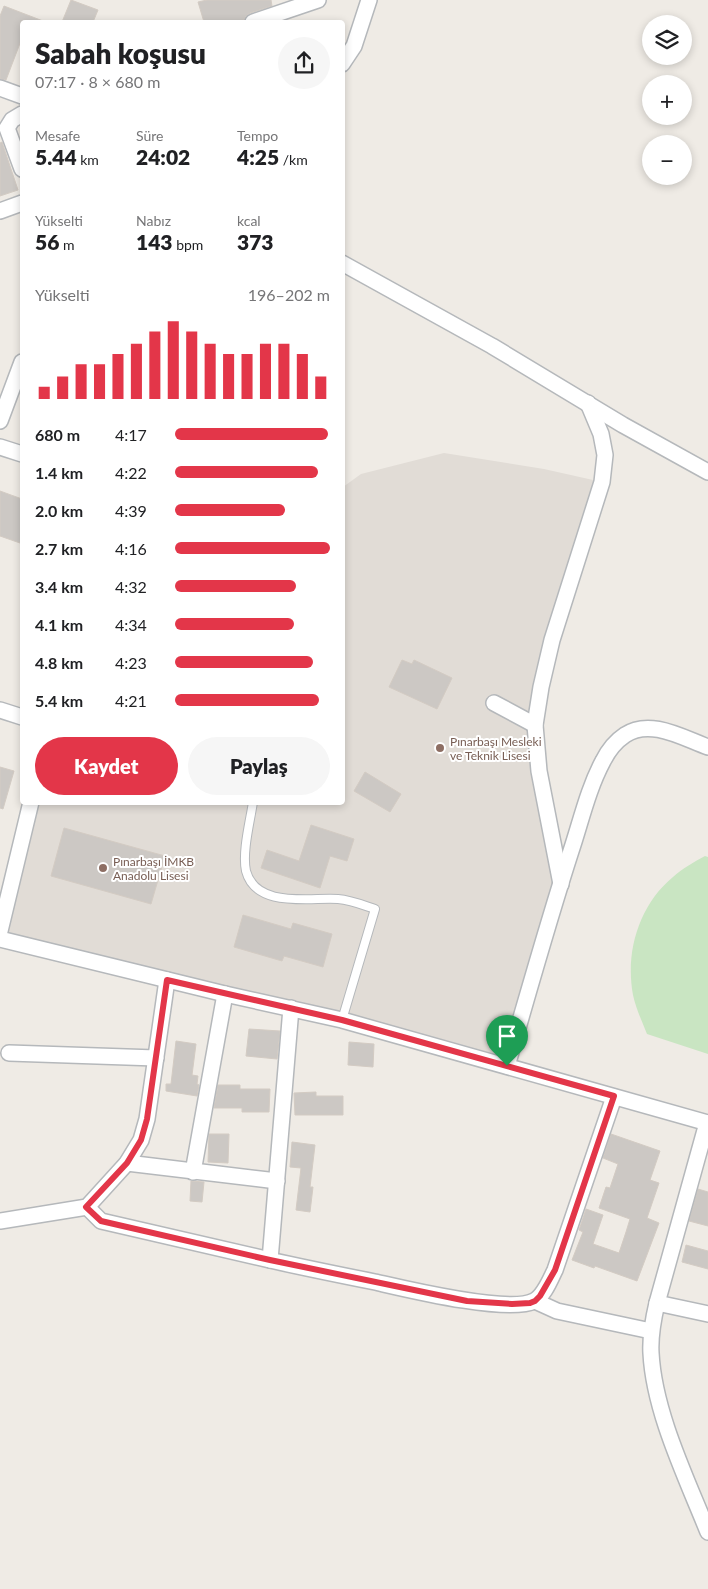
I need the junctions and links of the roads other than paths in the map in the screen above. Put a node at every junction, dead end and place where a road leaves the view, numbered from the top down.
1 (318, 0) edge
2 (369, 0) edge
3 (299, 3) edge
4 (258, 20) edge
5 (345, 60) edge
6 (0, 88) edge
7 (20, 95) edge
8 (20, 115) edge
9 (20, 163) edge
10 (20, 204) edge
11 (0, 211) edge
12 (345, 265) edge
13 (20, 367) edge
14 (588, 403) junction
15 (0, 422) edge
16 (0, 447) edge
17 (20, 453) edge
18 (708, 472) edge
19 (494, 703) dead end
20 (0, 710) edge
21 (20, 716) edge
22 (535, 725) junction
23 (708, 747) edge
24 (30, 805) edge
25 (253, 805) edge
26 (561, 884) junction
27 (0, 931) edge
28 (0, 939) edge
29 (167, 980) junction
30 (225, 994) junction
31 (291, 1008) junction
32 (342, 1020) junction
33 (8, 1053) dead end
34 (156, 1058) junction
35 (507, 1066) junction
36 (614, 1096) junction
37 (708, 1123) edge
38 (127, 1163) junction
39 (193, 1172) junction
40 (277, 1181) junction
41 (86, 1207) junction
42 (0, 1221) edge
43 (270, 1260) junction
44 (535, 1301) junction
45 (656, 1303) junction
46 (708, 1314) edge
47 (651, 1331) junction
48 (708, 1532) edge

1 - 3 street
2 - 5 street
3 - 4 street
6 - 7 street
8 - 9 street
10 - 11 street
12 - 14 street
13 - 15 street
14 - 18 street
14 - 22 street
16 - 17 street
19 - 22 street
20 - 21 street
22 - 26 street
23 - 26 street
24 - 27 street
25 - 32 lane
26 - 35 street
28 - 29 street
29 - 30 street
29 - 34 street
30 - 31 street
30 - 39 street
31 - 32 street
31 - 40 street
32 - 35 street
33 - 34 street
34 - 38 street
35 - 36 street
36 - 37 street
36 - 44 street
37 - 45 street
38 - 39 street
38 - 41 street
39 - 40 street
40 - 43 street
41 - 42 street
41 - 43 street
43 - 44 street
44 - 47 street
45 - 46 street
45 - 47 street
47 - 48 street

